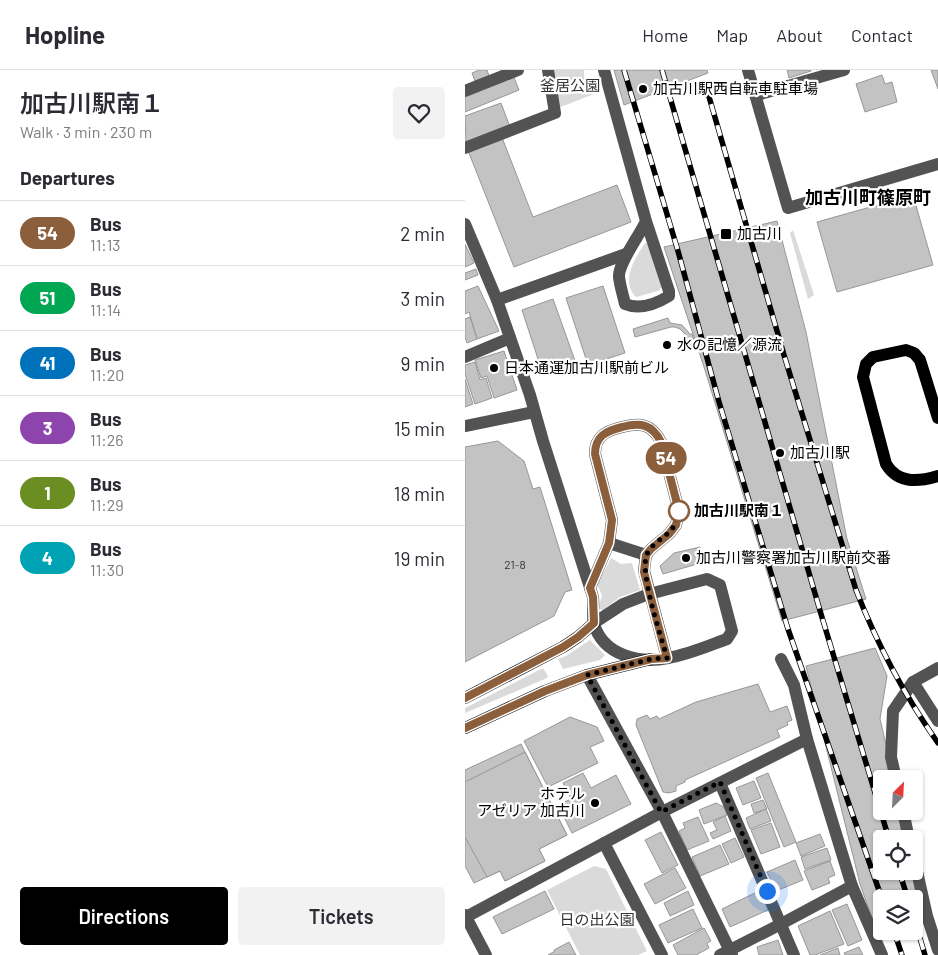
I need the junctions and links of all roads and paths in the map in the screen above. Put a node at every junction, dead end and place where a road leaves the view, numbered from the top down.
1 (517, 70) edge
2 (547, 70) edge
3 (604, 70) edge
4 (748, 70) edge
5 (844, 70) edge
6 (465, 92) edge
7 (757, 95) junction
8 (465, 148) edge
9 (938, 164) edge
10 (646, 221) junction
11 (465, 224) edge
12 (626, 254) junction
13 (497, 300) junction
14 (510, 338) junction
15 (465, 357) edge
16 (534, 412) junction
17 (938, 418) edge
18 (465, 426) edge
19 (938, 476) edge
20 (609, 543) junction
21 (646, 555) junction
22 (590, 588) junction
23 (649, 594) junction
24 (594, 623) junction
25 (667, 658) junction
26 (651, 659) junction
27 (781, 659) dead end
28 (938, 668) edge
29 (587, 675) junction
30 (913, 682) junction
31 (465, 698) edge
32 (938, 721) edge
33 (465, 728) edge
34 (807, 740) junction
35 (894, 770) edge
36 (720, 782) junction
37 (661, 812) junction
38 (604, 843) junction
39 (919, 880) edge
40 (852, 886) junction
41 (466, 916) edge
42 (781, 924) junction
43 (938, 950) edge
44 (727, 953) edge
45 (486, 955) edge
46 (662, 955) edge
47 (794, 955) edge
48 (882, 955) edge

1 - 6 street
2 - 8 street
3 - 10 street
4 - 7 street
5 - 7 street
7 - 9 street
10 - 12 street
10 - 12 street
11 - 13 street
12 - 13 street
13 - 14 street
14 - 15 street
14 - 16 street
16 - 18 street
16 - 22 street
17 - 19 main road
20 - 21 street
20 - 21 street
20 - 22 street
21 - 23 street
22 - 24 street
23 - 24 street
23 - 25 street
23 - 25 street
24 - 26 street
24 - 31 main road
25 - 26 street
26 - 29 main road
27 - 34 street
28 - 30 street
29 - 33 main road
29 - 37 street
30 - 32 street
30 - 35 street
34 - 36 street
34 - 40 street
36 - 37 street
36 - 42 street
37 - 38 street
37 - 44 street
38 - 41 street
38 - 46 street
39 - 43 street
40 - 42 street
40 - 48 street
41 - 45 street
42 - 44 street
42 - 47 street

